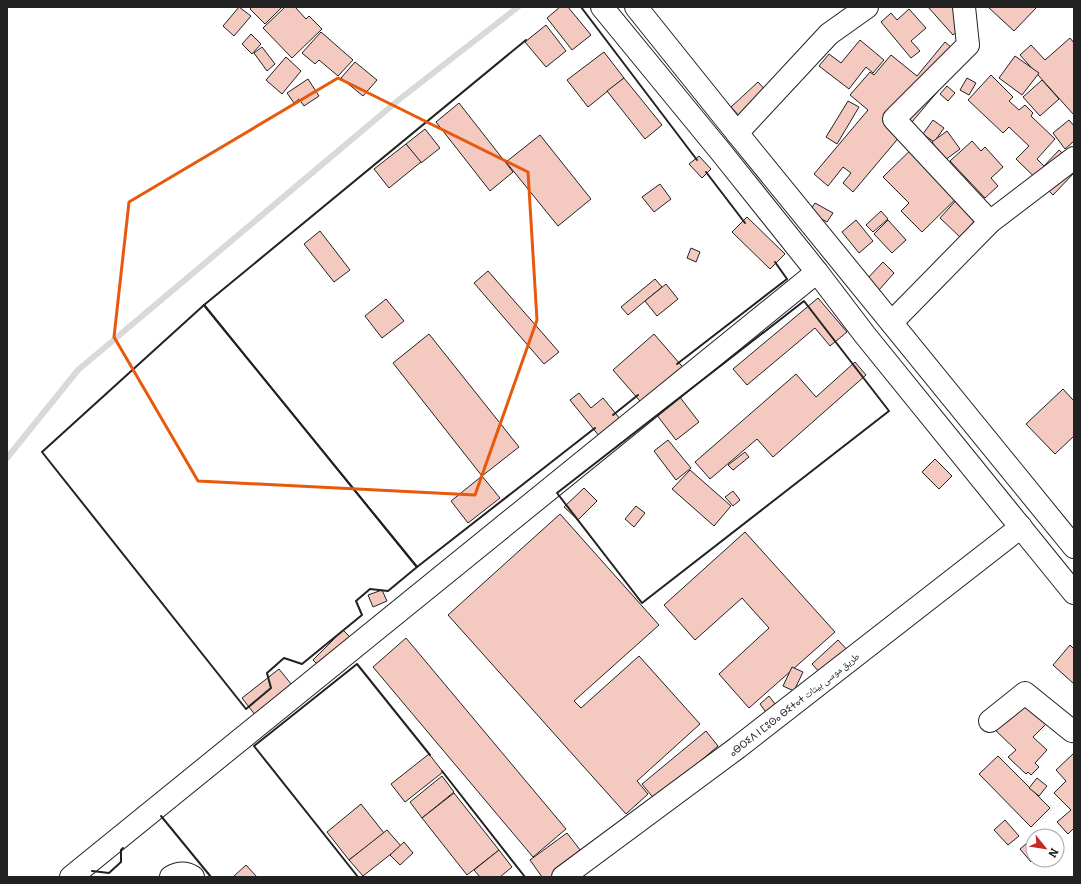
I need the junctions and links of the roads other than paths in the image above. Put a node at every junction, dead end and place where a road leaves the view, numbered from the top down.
1 (602, 7) edge
2 (636, 7) edge
3 (867, 7) edge
4 (964, 7) edge
5 (737, 133) junction
6 (1074, 158) edge
7 (990, 222) junction
8 (817, 272) junction
9 (892, 322) junction
10 (1021, 527) junction
11 (1074, 547) edge
12 (1074, 593) edge
13 (990, 721) dead end
14 (1074, 730) edge
15 (71, 877) edge
16 (170, 877) edge
17 (193, 877) edge
18 (563, 877) edge

1 - 8 main road
2 - 5 main road
3 - 5 main road
4 - 7 main road
5 - 9 main road
6 - 7 main road
7 - 9 main road
8 - 10 main road
8 - 15 main road
9 - 11 main road
10 - 12 main road
10 - 18 main road, ⴰⴱⵔⵉⴷ ⵏ ⵎⵓⵙⴰ ⴱⵉⵜⴰⵜ طريق موسى بيتات
13 - 14 main road
16 - 17 main road

